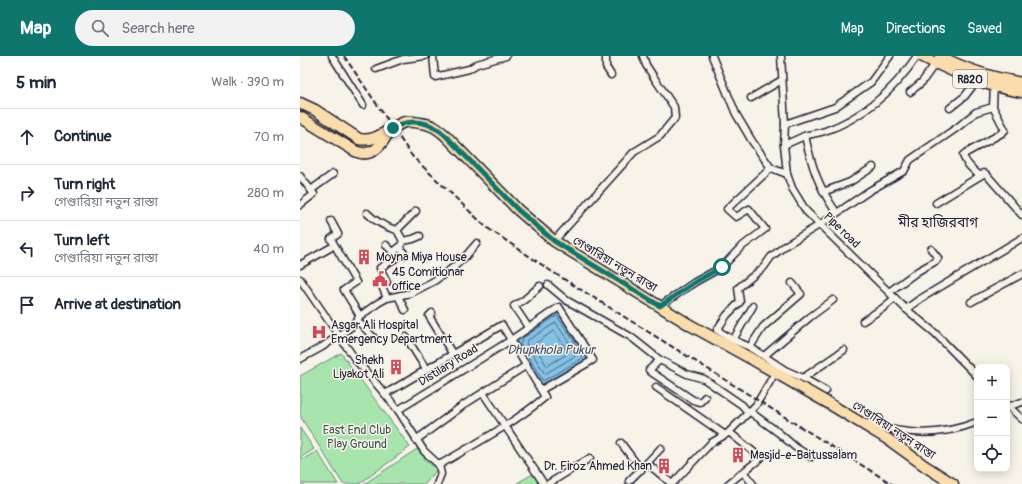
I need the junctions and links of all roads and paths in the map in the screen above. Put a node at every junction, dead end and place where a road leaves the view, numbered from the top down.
1 (332, 56) edge
2 (425, 56) edge
3 (433, 56) edge
4 (506, 56) edge
5 (606, 56) edge
6 (643, 56) edge
7 (712, 56) edge
8 (781, 56) edge
9 (890, 56) edge
10 (918, 56) edge
11 (921, 56) edge
12 (938, 58) edge
13 (376, 69) dead end
14 (612, 75) dead end
15 (978, 78) junction
16 (782, 80) junction
17 (994, 82) junction
18 (1022, 83) edge
19 (910, 92) dead end
20 (1022, 92) edge
21 (751, 98) dead end
22 (300, 103) edge
23 (363, 105) dead end
24 (993, 107) junction
25 (950, 108) dead end
26 (300, 117) edge
27 (785, 124) junction
28 (388, 131) junction
29 (805, 136) junction
30 (784, 145) junction
31 (873, 167) dead end
32 (771, 168) junction
33 (333, 174) dead end
34 (787, 174) junction
35 (300, 176) edge
36 (980, 176) junction
37 (311, 190) junction
38 (823, 192) junction
39 (936, 203) dead end
40 (300, 205) edge
41 (416, 211) dead end
42 (836, 212) junction
43 (367, 213) dead end
44 (1022, 215) edge
45 (331, 221) dead end
46 (821, 224) junction
47 (397, 230) junction
48 (420, 236) dead end
49 (1022, 238) edge
50 (402, 241) junction
51 (554, 241) junction
52 (477, 243) dead end
53 (386, 245) dead end
54 (400, 247) junction
55 (330, 248) dead end
56 (931, 248) dead end
57 (393, 252) junction
58 (405, 255) dead end
59 (300, 265) edge
60 (1022, 274) edge
61 (300, 279) edge
62 (792, 283) dead end
63 (548, 285) dead end
64 (540, 286) dead end
65 (889, 292) junction
66 (398, 296) junction
67 (387, 298) junction
68 (895, 298) junction
69 (833, 300) dead end
70 (971, 302) dead end
71 (660, 306) junction
72 (753, 306) dead end
73 (906, 309) junction
74 (405, 310) dead end
75 (432, 314) dead end
76 (359, 318) junction
77 (863, 321) dead end
78 (528, 327) junction
79 (339, 335) junction
80 (406, 337) dead end
81 (375, 338) dead end
82 (510, 340) junction
83 (733, 340) junction
84 (750, 347) junction
85 (844, 350) dead end
86 (452, 353) junction
87 (764, 356) junction
88 (300, 359) edge
89 (660, 360) junction
90 (527, 366) junction
91 (426, 369) junction
92 (775, 373) junction
93 (974, 373) edge
94 (803, 378) junction
95 (656, 387) dead end
96 (541, 390) junction
97 (826, 391) dead end
98 (483, 393) junction
99 (386, 394) junction
100 (705, 397) dead end
101 (1022, 402) edge
102 (1010, 405) edge
103 (1010, 408) edge
104 (398, 410) junction
105 (749, 411) junction
106 (856, 419) junction
107 (1022, 419) edge
108 (974, 423) edge
109 (505, 426) junction
110 (727, 433) junction
111 (416, 440) junction
112 (622, 443) dead end
113 (660, 448) dead end
114 (811, 457) dead end
115 (590, 458) dead end
116 (647, 463) junction
117 (439, 465) junction
118 (641, 470) junction
119 (744, 473) junction
120 (629, 481) dead end
121 (436, 484) edge
122 (544, 484) edge
123 (548, 484) edge
124 (672, 484) edge
125 (728, 484) edge
126 (753, 484) edge
127 (953, 484) edge

1 - 23 street
2 - 13 street
3 - 4 street
5 - 14 street
6 - 51 street
7 - 32 street
8 - 16 street, Pipe road
9 - 27 street
10 - 29 street
11 - 12 main road, R820
12 - 15 main road, R820
12 - 19 street
15 - 17 main road, R820
15 - 25 street
16 - 21 street
16 - 27 street, Pipe road
17 - 18 main road, R820
17 - 20 main road, R820
17 - 24 street
22 - 28 main road, গেণ্ডারিয়া নতুন রাস্তা
24 - 36 street
24 - 42 street
26 - 28 main road
27 - 30 street, Pipe road
28 - 51 main road, গেণ্ডারিয়া নতুন রাস্তা
29 - 30 street
29 - 38 street
30 - 34 street, Pipe road
31 - 38 street
32 - 34 street
32 - 71 street
33 - 37 street
34 - 46 street, Pipe road
35 - 37 street
36 - 39 street
36 - 44 street
37 - 40 street
38 - 42 street
41 - 47 street
42 - 46 street
43 - 47 street
45 - 76 street
46 - 65 street, Pipe road
46 - 83 street
47 - 50 street
48 - 50 street
49 - 73 street
50 - 54 street
51 - 71 main road, গেণ্ডারিয়া নতুন রাস্তা
52 - 66 street
53 - 57 street
54 - 57 street
54 - 58 street
55 - 59 street
56 - 65 street
57 - 67 street
60 - 70 street
61 - 79 street
62 - 84 street
63 - 89 street
64 - 78 street
65 - 68 street, Pipe road
66 - 67 street
66 - 74 street
67 - 76 street
68 - 73 street, Pipe road
68 - 77 street
69 - 87 street
71 - 92 main road, গেণ্ডারিয়া নতুন রাস্তা
72 - 83 street
73 - 93 street, Pipe road
75 - 86 street, Distilary Road
76 - 79 street
76 - 81 street
78 - 82 street, Distilary Road
78 - 96 street, Distilary Road
79 - 88 street
79 - 99 street
80 - 91 street, Distilary Road
82 - 86 street
82 - 90 street
82 - 104 street, Distilary Road
83 - 84 street
84 - 87 street
85 - 94 street
86 - 91 street
87 - 94 street
89 - 100 street
89 - 105 street
90 - 96 street
90 - 98 street
91 - 99 street
92 - 105 street
92 - 106 main road, গেণ্ডারিয়া নতুন রাস্তা
94 - 97 street
95 - 110 street
96 - 109 street
98 - 109 street
98 - 111 street
99 - 104 street
101 - 102 street
103 - 107 street
104 - 111 street
105 - 110 street
105 - 114 street
106 - 108 street
106 - 127 main road, গেণ্ডারিয়া নতুন রাস্তা
109 - 117 street
109 - 122 street
110 - 119 street
110 - 124 street
111 - 117 street
112 - 118 street
113 - 116 street
115 - 123 street
116 - 118 street
116 - 124 street
117 - 121 street
118 - 120 street
119 - 125 street
119 - 126 street

